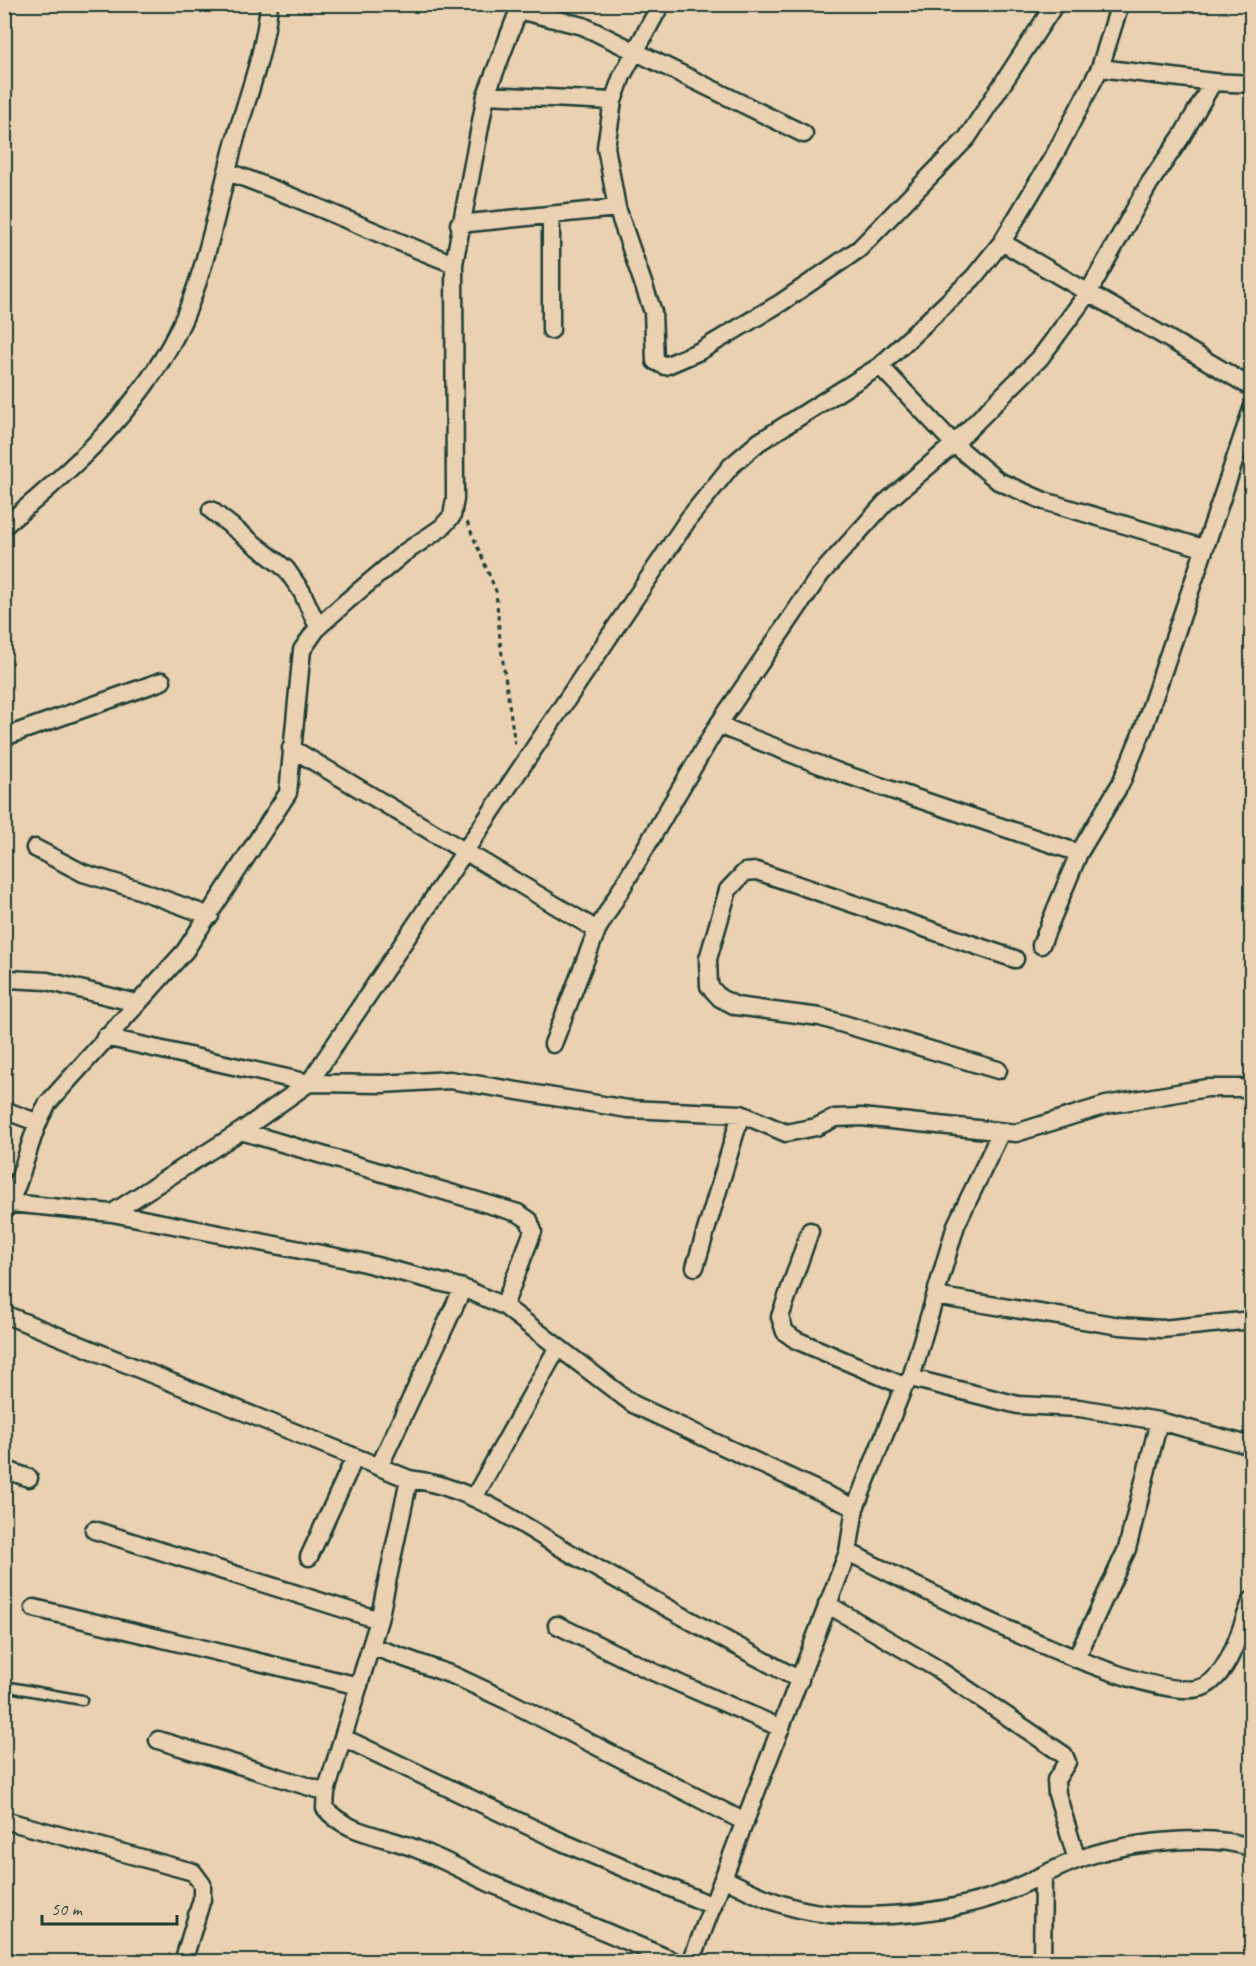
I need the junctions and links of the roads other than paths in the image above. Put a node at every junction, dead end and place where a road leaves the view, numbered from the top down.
1 (269, 4) edge
2 (661, 4) edge
3 (1055, 4) edge
4 (1120, 4) edge
5 (519, 7) edge
6 (638, 51) junction
7 (1100, 68) junction
8 (1213, 82) junction
9 (1251, 84) edge
10 (486, 94) junction
11 (613, 101) junction
12 (804, 135) dead end
13 (228, 172) junction
14 (617, 208) junction
15 (551, 215) junction
16 (459, 224) junction
17 (1002, 242) junction
18 (454, 264) junction
19 (1088, 293) junction
20 (551, 330) dead end
21 (880, 366) junction
22 (1251, 388) edge
23 (1251, 409) edge
24 (954, 444) junction
25 (211, 510) dead end
26 (4, 526) edge
27 (1203, 548) junction
28 (318, 627) junction
29 (162, 681) dead end
30 (718, 725) junction
31 (4, 737) edge
32 (291, 748) junction
33 (35, 848) dead end
34 (464, 853) junction
35 (1079, 853) junction
36 (210, 916) junction
37 (597, 930) junction
38 (1041, 945) dead end
39 (1014, 959) dead end
40 (8, 979) dead end
41 (136, 1003) junction
42 (105, 1037) junction
43 (553, 1044) dead end
44 (998, 1070) dead end
45 (309, 1083) junction
46 (1251, 1088) edge
47 (4, 1110) edge
48 (741, 1114) junction
49 (36, 1122) junction
50 (241, 1131) junction
51 (1001, 1132) junction
52 (7, 1207) edge
53 (112, 1213) junction
54 (810, 1231) dead end
55 (695, 1267) dead end
56 (464, 1288) junction
57 (935, 1296) junction
58 (504, 1306) junction
59 (4, 1314) edge
60 (1251, 1320) edge
61 (558, 1347) junction
62 (908, 1382) junction
63 (1159, 1421) junction
64 (1251, 1446) edge
65 (355, 1457) junction
66 (379, 1467) junction
67 (4, 1469) edge
68 (29, 1478) dead end
69 (409, 1479) junction
70 (475, 1496) junction
71 (855, 1508) junction
72 (94, 1530) dead end
73 (848, 1552) junction
74 (309, 1557) dead end
75 (1251, 1600) edge
76 (827, 1604) junction
77 (34, 1608) dead end
78 (379, 1620) junction
79 (557, 1625) dead end
80 (371, 1646) junction
81 (1076, 1659) junction
82 (800, 1680) junction
83 (4, 1686) edge
84 (359, 1686) junction
85 (82, 1700) dead end
86 (782, 1728) junction
87 (344, 1738) junction
88 (158, 1740) dead end
89 (326, 1792) junction
90 (4, 1820) edge
91 (746, 1822) junction
92 (1251, 1848) edge
93 (1077, 1860) junction
94 (1043, 1876) junction
95 (723, 1878) junction
96 (713, 1906) junction
97 (183, 1962) edge
98 (676, 1962) edge
99 (691, 1962) edge
100 (1042, 1962) edge

1 - 13 street
2 - 6 street
3 - 14 street
4 - 7 street
5 - 6 street
5 - 10 street
6 - 11 street
6 - 12 street
7 - 8 street
7 - 17 street
8 - 9 street
8 - 19 street
10 - 11 street
10 - 16 street
11 - 14 street
13 - 18 street
13 - 26 street
14 - 15 street
15 - 16 street
15 - 20 street
16 - 18 street
17 - 19 street
17 - 21 street
18 - 28 street
19 - 22 street
19 - 24 street
21 - 24 street
21 - 34 street
23 - 27 street
24 - 27 street
24 - 30 street
25 - 28 street
27 - 35 street
28 - 32 street
29 - 31 street
30 - 35 street
30 - 37 street
32 - 34 street
32 - 36 street
33 - 36 street
34 - 37 street
34 - 45 street
35 - 38 street
36 - 41 street
37 - 43 street
39 - 44 street
40 - 41 street
41 - 42 street
42 - 45 street
42 - 49 street
45 - 48 street
45 - 50 street
46 - 51 street
47 - 49 street
48 - 51 street
48 - 55 street
49 - 52 street
50 - 53 street
50 - 58 street
51 - 57 street
52 - 53 street
53 - 56 street
54 - 62 street
56 - 58 street
56 - 66 street
57 - 60 street
57 - 62 street
58 - 61 street
59 - 65 street
61 - 70 street
61 - 71 street
62 - 63 street
62 - 71 street
63 - 64 street
63 - 81 street
65 - 66 street
65 - 74 street
66 - 69 street
67 - 68 street
69 - 70 street
69 - 78 street
70 - 82 street
71 - 73 street
72 - 78 street
73 - 76 street
73 - 81 street
75 - 81 street
76 - 82 street
76 - 93 street
77 - 84 street
78 - 80 street
79 - 86 street
80 - 84 street
80 - 91 street
82 - 86 street
83 - 85 lane
84 - 87 street
86 - 91 street
87 - 89 street
87 - 96 street
88 - 89 street
89 - 98 street
90 - 97 street
91 - 95 street
92 - 93 street
93 - 94 street
94 - 95 street
94 - 100 street
95 - 96 street
96 - 99 street

